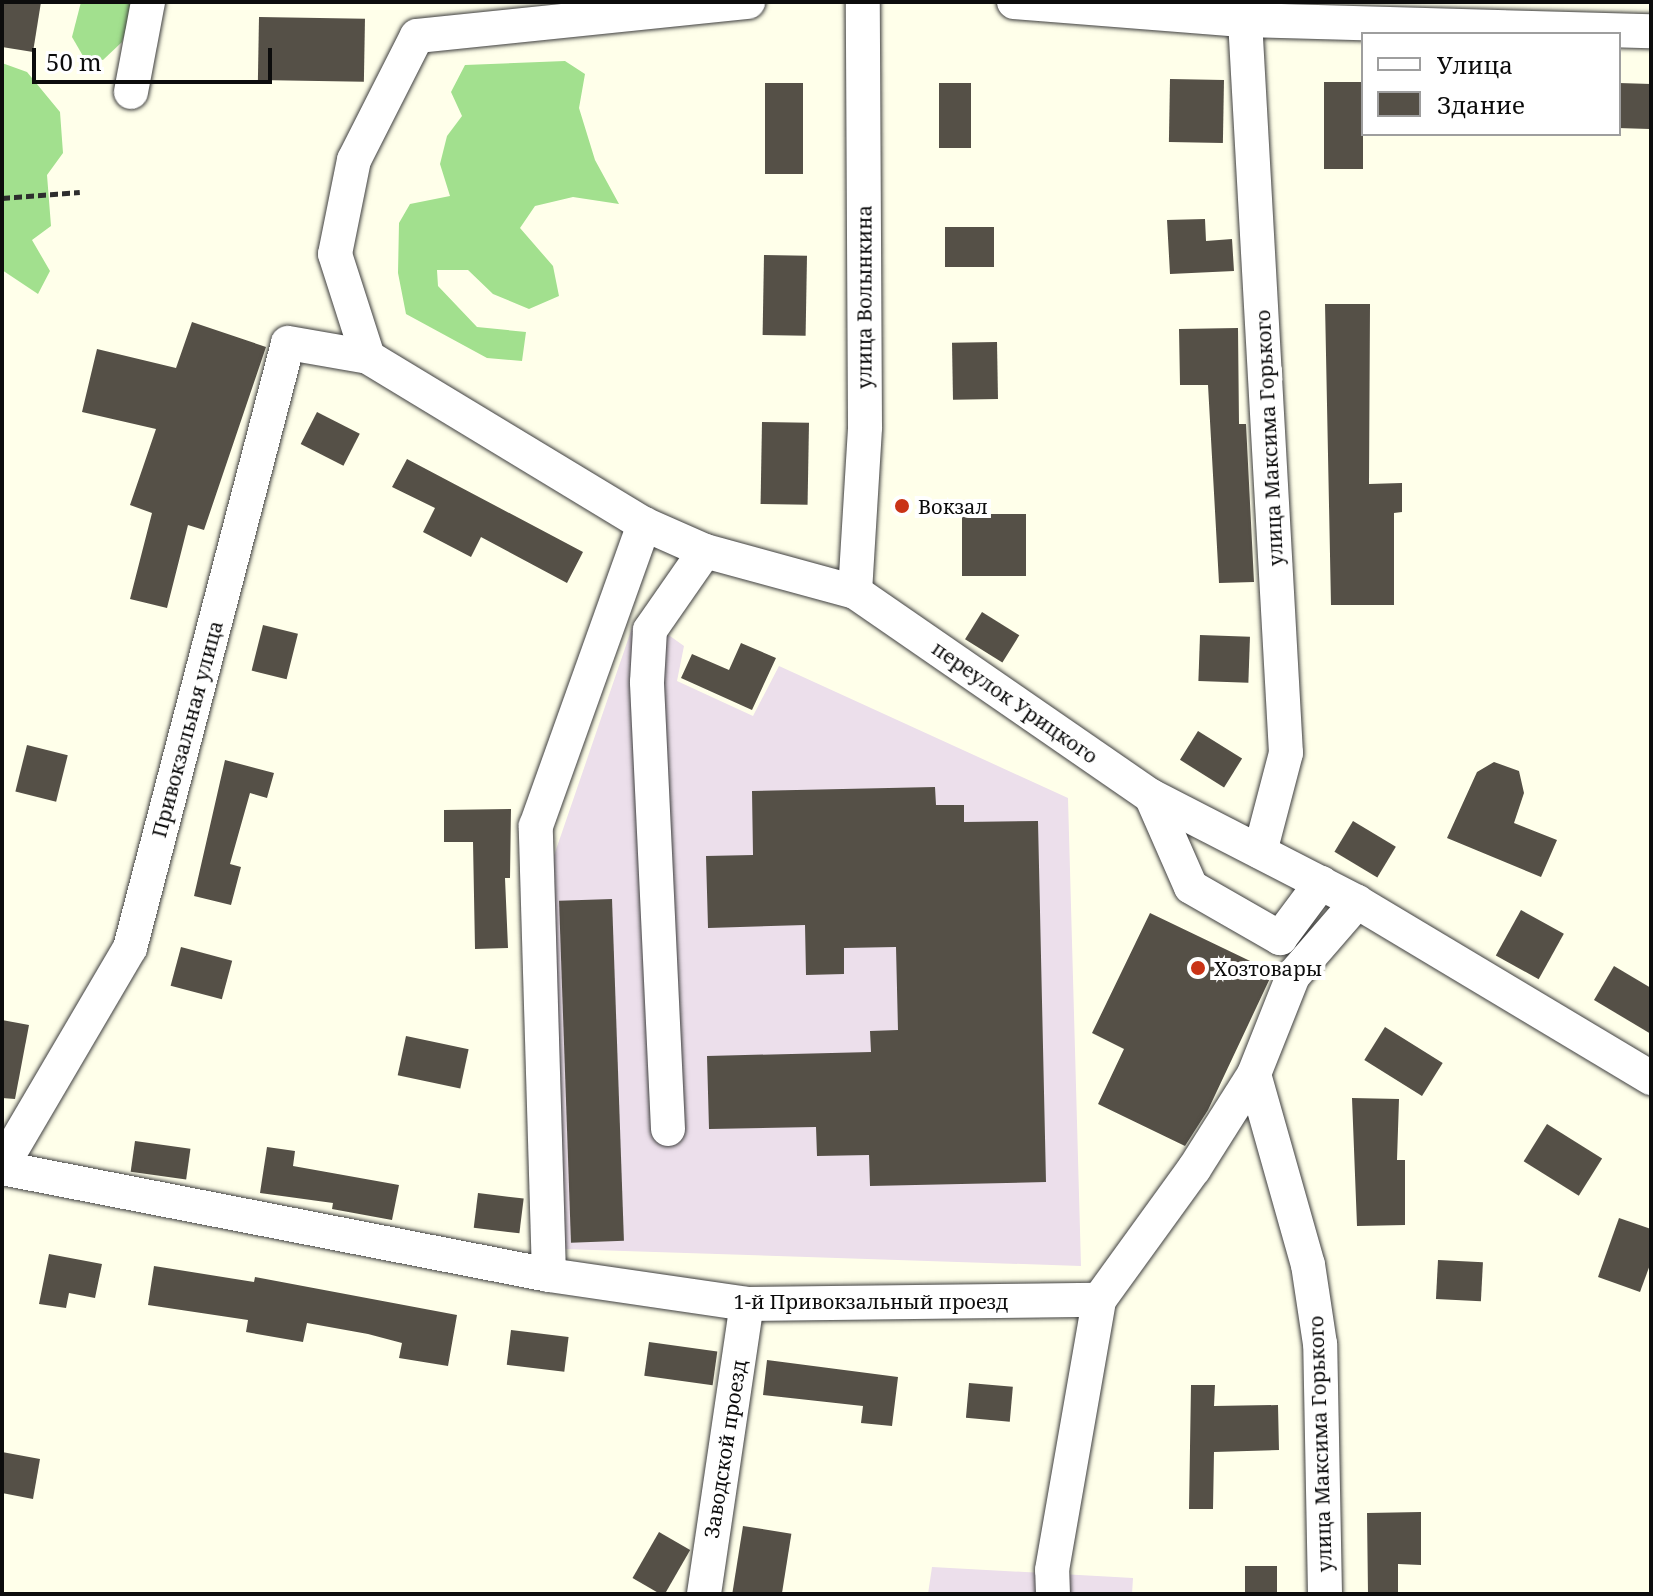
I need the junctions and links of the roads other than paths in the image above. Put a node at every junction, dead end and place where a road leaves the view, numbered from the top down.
1 (148, 2) edge
2 (748, 2) edge
3 (863, 2) edge
4 (1014, 2) edge
5 (1245, 20) junction
6 (1651, 31) edge
7 (131, 92) dead end
8 (368, 357) junction
9 (644, 524) junction
10 (705, 551) junction
11 (855, 592) junction
12 (1151, 796) junction
13 (1260, 852) junction
14 (1321, 883) junction
15 (1357, 902) junction
16 (1254, 1074) junction
17 (1651, 1078) edge
18 (668, 1129) dead end
19 (2, 1167) edge
20 (549, 1275) junction
21 (1099, 1300) junction
22 (747, 1304) junction
23 (704, 1594) edge
24 (1053, 1594) edge
25 (1325, 1594) edge

1 - 7 street
2 - 8 street
3 - 11 street, улица Волынкина
4 - 5 street
5 - 6 street
5 - 13 street, улица Максима Горького
8 - 9 street, переулок Урицкого
8 - 19 street, Привокзальная улица
9 - 10 street, переулок Урицкого
9 - 20 street
10 - 11 street, переулок Урицкого
10 - 18 street
11 - 12 street, переулок Урицкого
12 - 13 street, переулок Урицкого
12 - 14 street
13 - 14 street, переулок Урицкого
14 - 15 street, переулок Урицкого
15 - 16 street
15 - 17 street, переулок Урицкого
16 - 21 street
16 - 25 street, улица Максима Горького
19 - 20 street, 1-й Привокзальный проезд
20 - 22 street, 1-й Привокзальный проезд
21 - 22 street, 1-й Привокзальный проезд
21 - 24 street
22 - 23 street, Заводской проезд

